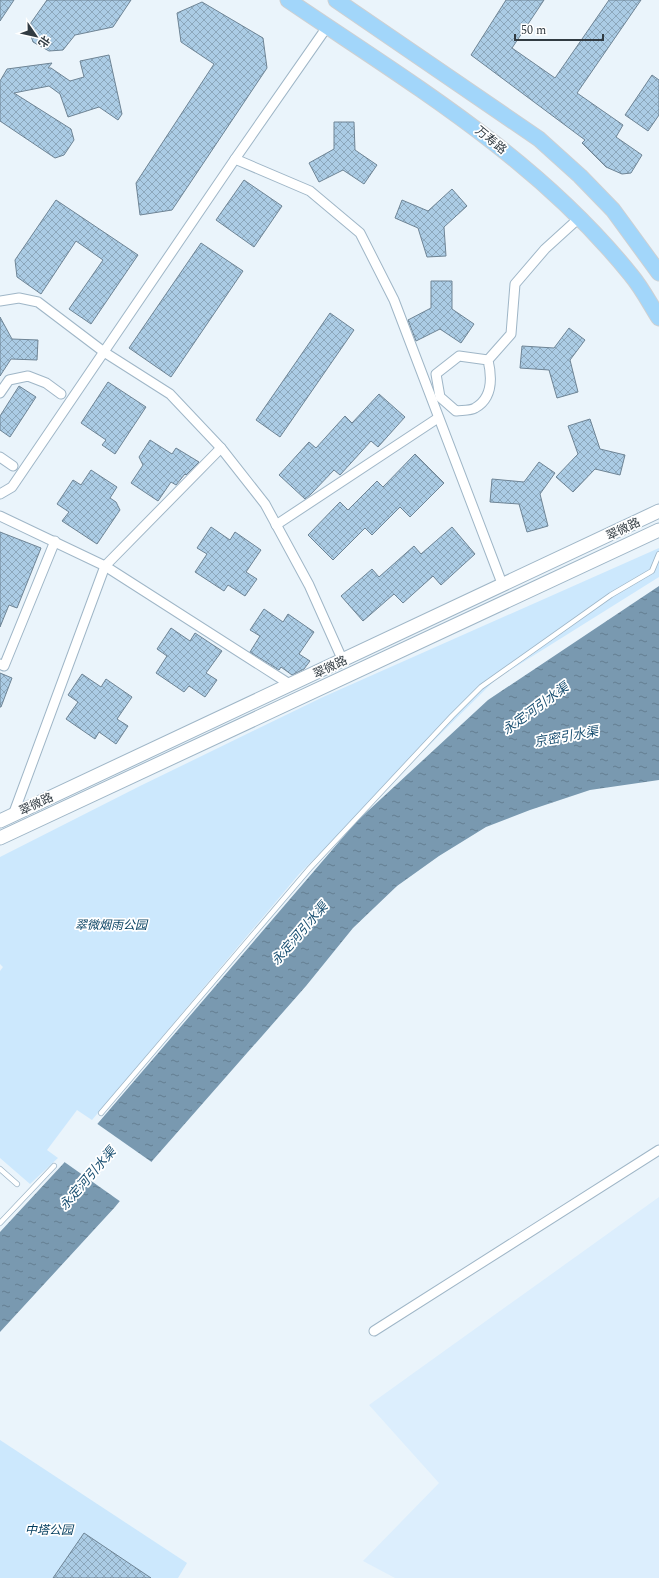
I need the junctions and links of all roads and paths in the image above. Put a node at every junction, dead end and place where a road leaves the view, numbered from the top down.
1 (288, 0) edge
2 (336, 0) edge
3 (327, 27) junction
4 (235, 159) junction
5 (578, 219) junction
6 (659, 273) edge
7 (0, 302) edge
8 (659, 318) edge
9 (104, 352) junction
10 (488, 360) junction
11 (0, 393) edge
12 (61, 394) dead end
13 (438, 418) junction
14 (222, 448) junction
15 (0, 457) edge
16 (13, 466) dead end
17 (0, 494) edge
18 (659, 511) edge
19 (0, 516) edge
20 (276, 525) junction
21 (659, 530) edge
22 (55, 541) junction
23 (659, 554) edge
24 (105, 566) junction
25 (503, 586) junction
26 (343, 661) junction
27 (0, 664) edge
28 (291, 685) junction
29 (13, 815) junction
30 (0, 821) edge
31 (0, 838) edge
32 (101, 1114) dead end
33 (659, 1150) edge
34 (54, 1166) dead end
35 (0, 1169) edge
36 (17, 1184) dead end
37 (0, 1223) edge
38 (374, 1330) dead end

1 - 3 main road, 万寿路
2 - 6 main road
3 - 4 street
3 - 5 main road, 万寿路
4 - 9 street
4 - 13 street
5 - 8 main road, 万寿路
5 - 10 street
7 - 9 street
9 - 14 street
9 - 17 street
10 - 10 street
11 - 12 street
13 - 20 street
13 - 25 street
14 - 20 street
14 - 24 street
15 - 16 street
18 - 25 main road, 翠微路
19 - 22 street
20 - 26 street
21 - 31 main road, 翠微路
22 - 24 street
22 - 27 street
23 - 32 lane
24 - 28 street
24 - 29 street
25 - 26 main road, 翠微路
26 - 28 main road, 翠微路
28 - 29 main road, 翠微路
29 - 30 main road, 翠微路
33 - 38 street
34 - 37 lane
35 - 36 lane

